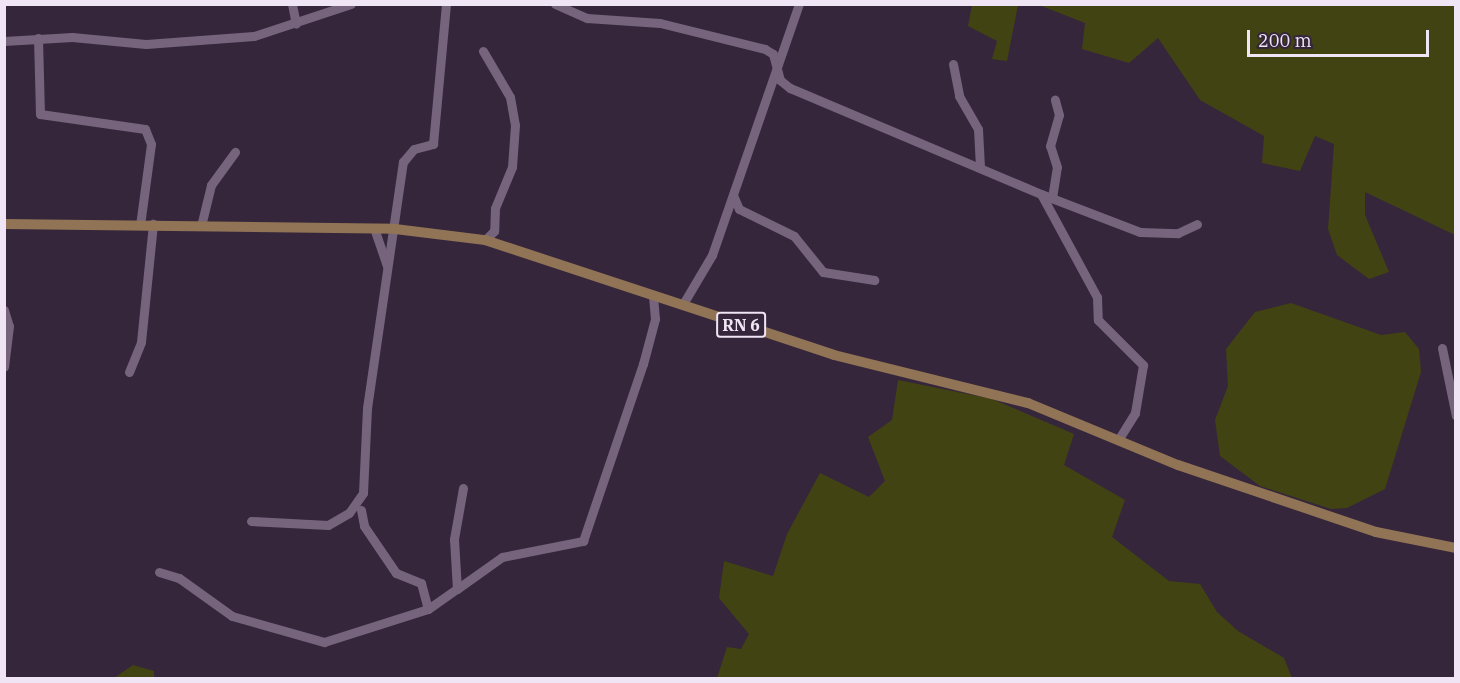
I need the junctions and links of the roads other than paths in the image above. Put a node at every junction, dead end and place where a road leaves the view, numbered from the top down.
1 (292, 4) edge
2 (351, 4) edge
3 (446, 4) edge
4 (555, 4) edge
5 (799, 4) edge
6 (296, 24) junction
7 (38, 38) junction
8 (4, 42) edge
9 (483, 51) dead end
10 (953, 64) dead end
11 (776, 66) junction
12 (790, 88) junction
13 (768, 96) junction
14 (1055, 100) dead end
15 (235, 152) dead end
16 (980, 167) junction
17 (1041, 194) junction
18 (733, 195) junction
19 (1052, 198) junction
20 (4, 224) edge
21 (153, 224) junction
22 (1197, 224) dead end
23 (140, 225) junction
24 (201, 226) junction
25 (374, 228) junction
26 (395, 229) junction
27 (485, 240) junction
28 (388, 268) junction
29 (874, 280) dead end
30 (653, 295) junction
31 (684, 304) junction
32 (4, 310) edge
33 (1442, 348) dead end
34 (4, 367) edge
35 (129, 372) dead end
36 (1455, 416) edge
37 (1118, 440) junction
38 (463, 488) dead end
39 (361, 510) dead end
40 (251, 521) dead end
41 (1455, 548) edge
42 (159, 573) dead end
43 (457, 589) junction
44 (428, 609) junction

1 - 6 street
2 - 6 street
3 - 26 street
4 - 11 street
5 - 11 street
6 - 7 street
7 - 8 street
7 - 23 street
9 - 27 street
10 - 16 street
11 - 12 street
11 - 13 street
12 - 13 street
12 - 16 street
13 - 18 street
14 - 19 street
15 - 24 street
16 - 17 street
17 - 19 street
17 - 37 street
18 - 29 street
18 - 31 street
19 - 22 street
20 - 23 main road, RN 6
21 - 23 main road, RN 6
21 - 24 main road, RN 6
21 - 35 street
24 - 25 main road, RN 6
25 - 26 main road, RN 6
25 - 28 street
26 - 27 main road, RN 6
26 - 28 street
27 - 30 main road, RN 6
28 - 40 street
30 - 31 main road, RN 6
30 - 43 street
31 - 37 main road, RN 6
32 - 34 street
33 - 36 street
37 - 41 main road, RN 6
38 - 43 street
39 - 44 street
42 - 44 street
43 - 44 street

